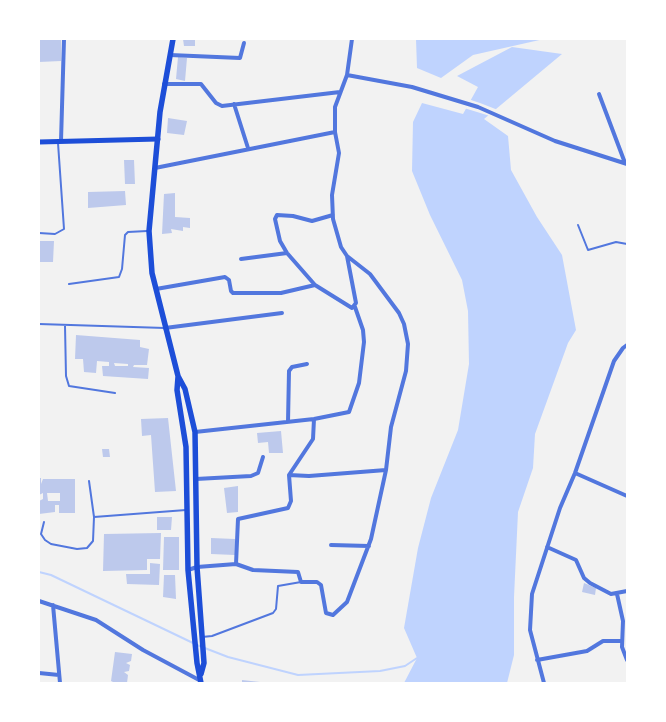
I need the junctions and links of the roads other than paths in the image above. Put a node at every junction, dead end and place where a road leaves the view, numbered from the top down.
1 (64, 39) edge
2 (173, 39) edge
3 (352, 39) edge
4 (244, 43) dead end
5 (170, 55) junction
6 (347, 76) junction
7 (164, 84) junction
8 (340, 92) junction
9 (600, 94) dead end
10 (234, 104) junction
11 (335, 132) junction
12 (158, 139) junction
13 (60, 141) junction
14 (39, 142) edge
15 (248, 148) junction
16 (626, 164) edge
17 (154, 168) junction
18 (333, 215) junction
19 (578, 225) dead end
20 (149, 231) junction
21 (39, 233) edge
22 (627, 245) edge
23 (287, 253) junction
24 (347, 256) junction
25 (241, 259) dead end
26 (69, 284) dead end
27 (315, 285) junction
28 (156, 289) junction
29 (355, 307) junction
30 (282, 313) dead end
31 (39, 324) edge
32 (65, 325) junction
33 (165, 328) junction
34 (627, 345) edge
35 (307, 364) dead end
36 (178, 376) junction
37 (115, 393) dead end
38 (314, 419) junction
39 (288, 422) junction
40 (195, 432) junction
41 (263, 457) dead end
42 (386, 470) junction
43 (574, 473) junction
44 (289, 475) junction
45 (196, 479) junction
46 (89, 480) dead end
47 (627, 496) edge
48 (188, 510) junction
49 (196, 510) junction
50 (94, 517) junction
51 (44, 522) dead end
52 (331, 545) dead end
53 (369, 546) junction
54 (547, 547) junction
55 (236, 564) junction
56 (196, 567) junction
57 (188, 570) junction
58 (301, 582) junction
59 (627, 591) edge
60 (618, 594) junction
61 (39, 601) edge
62 (53, 605) junction
63 (202, 637) junction
64 (622, 641) junction
65 (537, 660) junction
66 (627, 660) edge
67 (39, 672) edge
68 (59, 674) junction
69 (201, 679) edge
70 (60, 683) edge
71 (544, 683) edge

1 - 13 street
2 - 5 highway
3 - 6 street
4 - 5 street
5 - 7 highway
6 - 8 street
6 - 16 street
7 - 10 street
7 - 12 highway
8 - 10 street
8 - 11 street
9 - 16 street
10 - 15 street
11 - 15 street
11 - 18 street
12 - 13 main road
12 - 17 highway
13 - 14 main road
13 - 21 lane
15 - 17 street
17 - 20 highway
18 - 23 street
18 - 24 street
19 - 22 lane
20 - 26 lane
20 - 28 highway
23 - 25 street
23 - 27 street
24 - 29 street
24 - 42 street
27 - 28 street
27 - 29 street
28 - 33 highway
29 - 38 street
30 - 33 street
31 - 32 lane
32 - 33 lane
32 - 37 lane
33 - 36 highway
34 - 43 street
35 - 39 street
36 - 40 highway
36 - 48 highway
38 - 39 street
38 - 44 street
39 - 40 street
40 - 45 highway
41 - 45 street
42 - 44 street
42 - 53 street
43 - 47 street
43 - 54 street
44 - 55 street
45 - 49 highway
46 - 50 lane
48 - 49 highway
48 - 50 lane
48 - 57 highway
49 - 56 highway
50 - 51 lane
52 - 53 street
53 - 58 street
54 - 60 street
54 - 65 street
55 - 56 street
55 - 58 street
56 - 57 street
56 - 63 highway
57 - 69 highway
58 - 63 lane
59 - 60 street
60 - 64 street
61 - 62 street
62 - 68 street
62 - 69 street
63 - 69 highway
64 - 65 street
64 - 66 street
65 - 71 street
67 - 68 street
68 - 70 street

